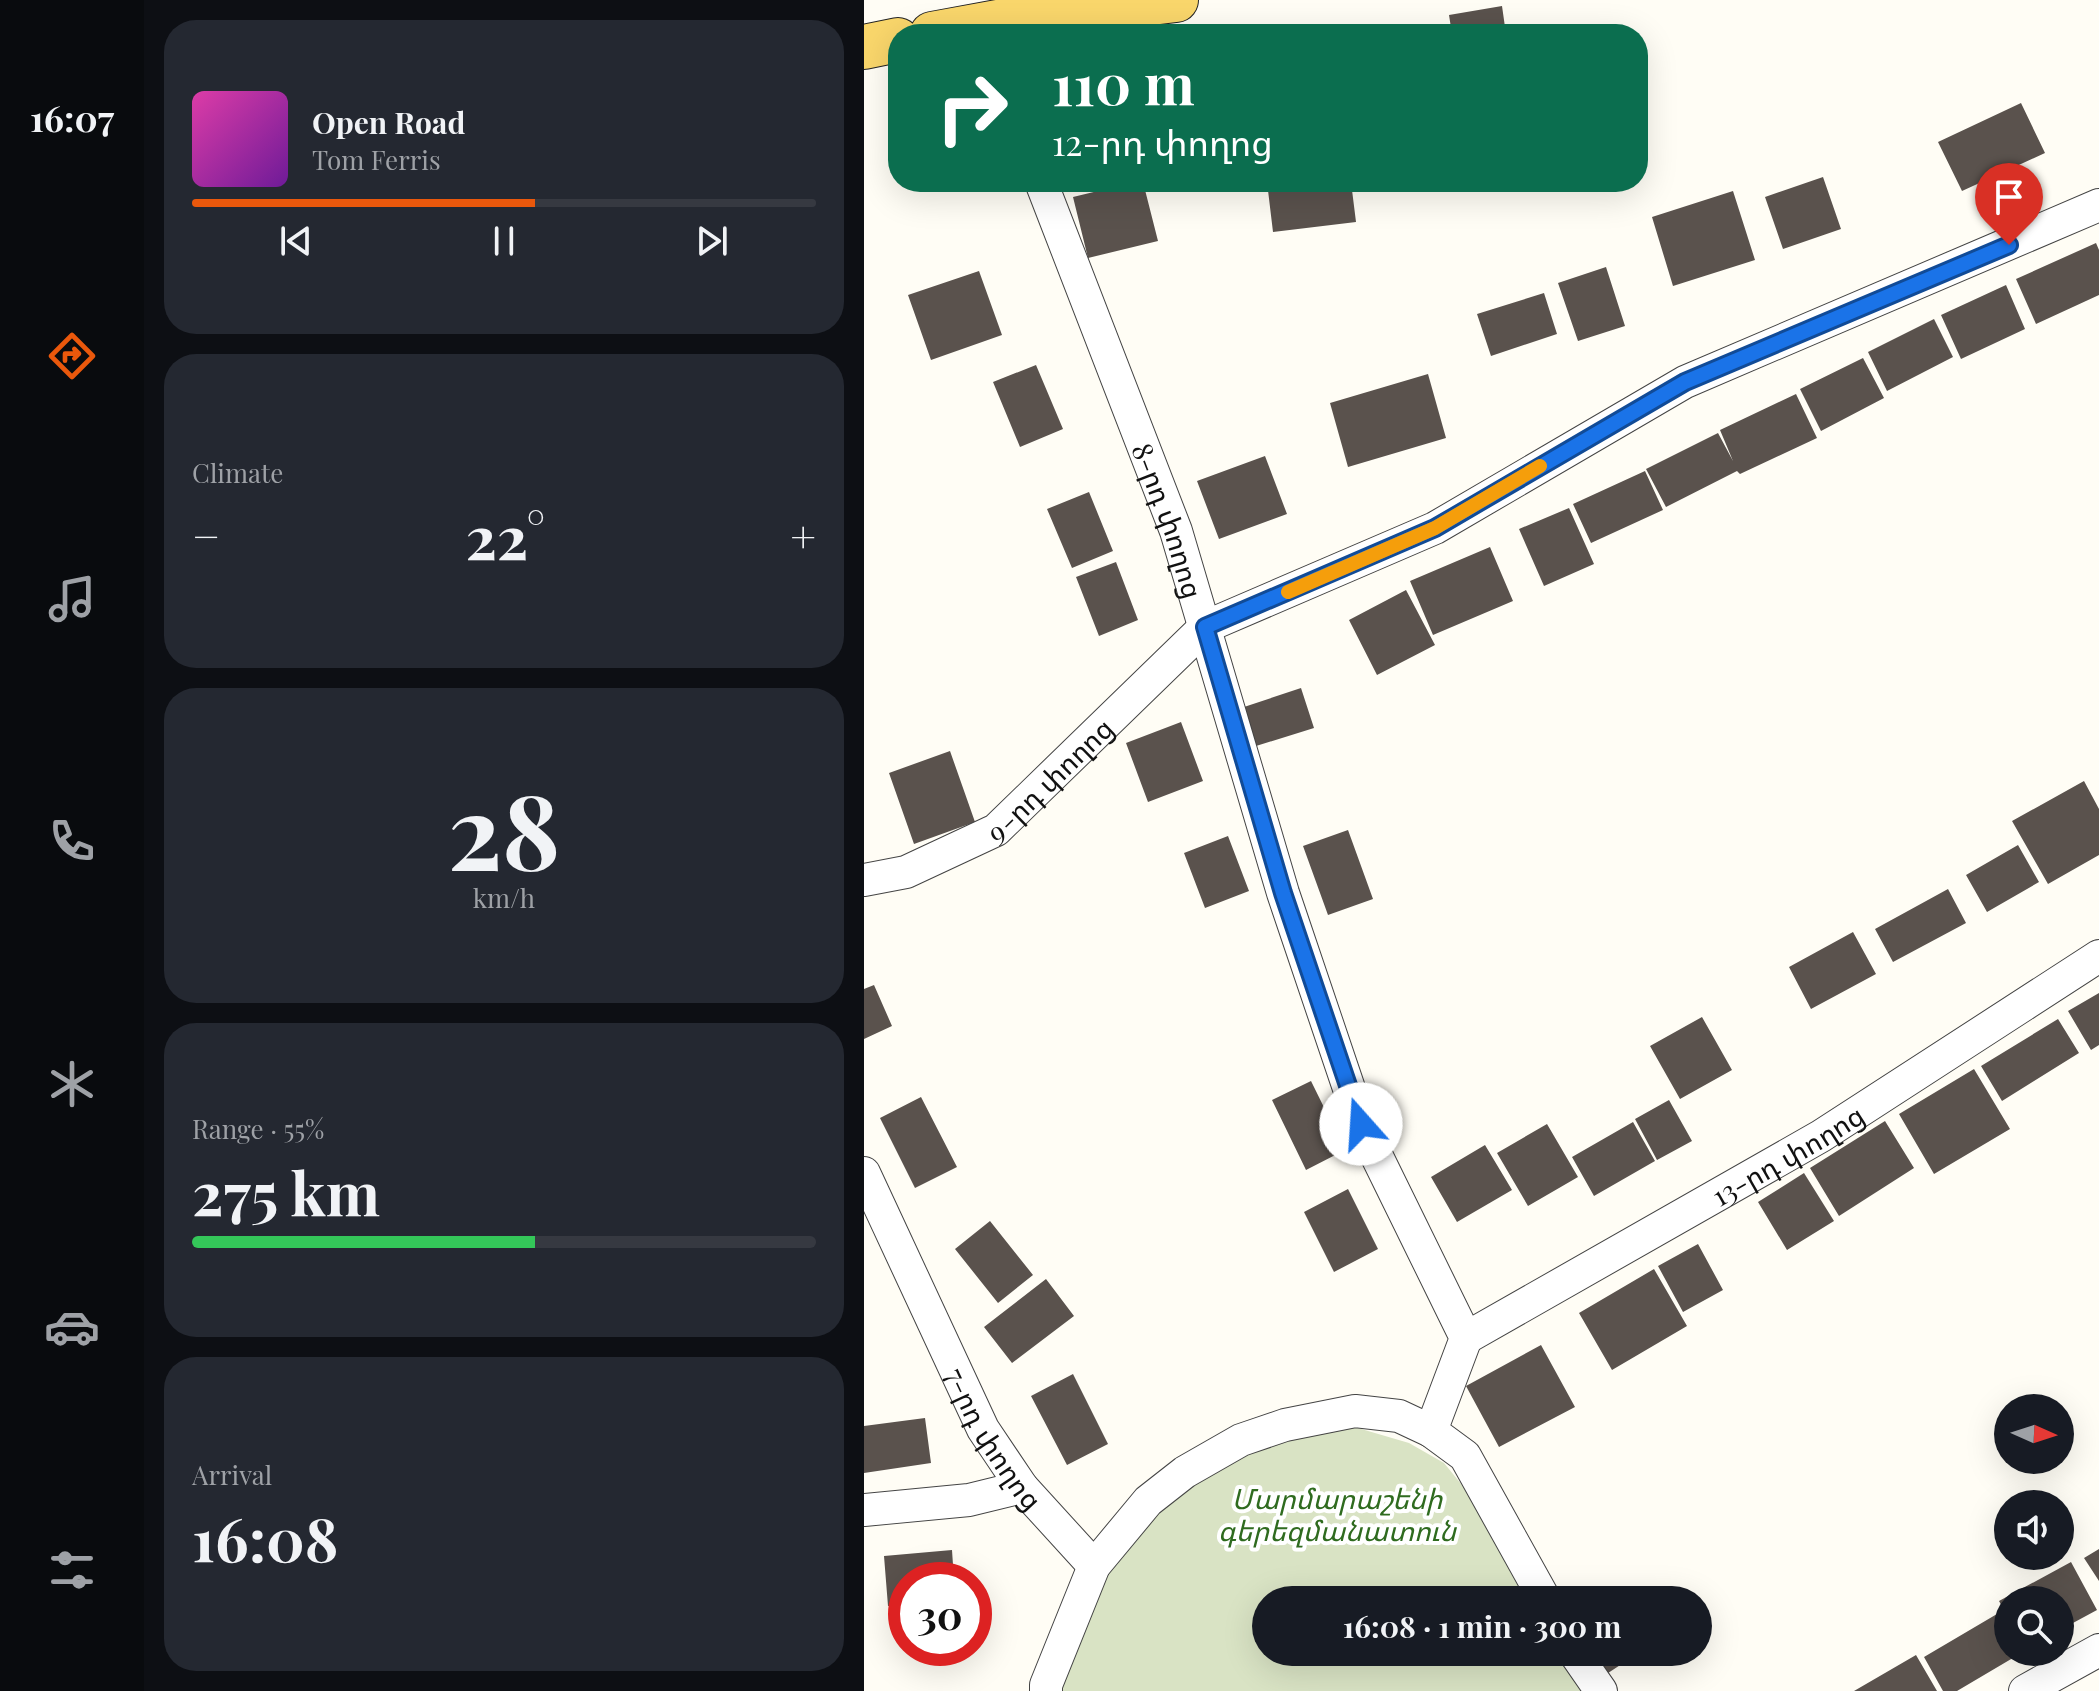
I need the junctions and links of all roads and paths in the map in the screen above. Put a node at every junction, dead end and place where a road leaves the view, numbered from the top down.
1 (1176, 0) edge
2 (1003, 18) edge
3 (976, 24) edge
4 (888, 42) edge
5 (864, 47) edge
6 (1045, 192) edge
7 (2099, 205) edge
8 (1205, 627) junction
9 (864, 880) edge
10 (2099, 956) edge
11 (864, 1173) edge
12 (1466, 1338) junction
13 (1431, 1431) junction
14 (1022, 1487) junction
15 (864, 1510) edge
16 (1094, 1566) junction
17 (1537, 1586) edge
18 (2099, 1650) edge
19 (1584, 1666) edge
20 (1046, 1691) edge
21 (1601, 1691) edge
22 (2025, 1691) edge

1 - 2 main road
2 - 3 main road
4 - 5 main road
6 - 8 street, 8-րդ փողոց
7 - 8 street
8 - 9 street, 9-րդ փողոց
8 - 12 street, 8-րդ փողոց
10 - 12 street, 13-րդ փողոց
11 - 14 street, 7-րդ փողոց
12 - 13 street
13 - 16 street
13 - 17 street
14 - 15 street
14 - 16 street, 7-րդ փողոց
16 - 20 street
18 - 22 street
19 - 21 street

